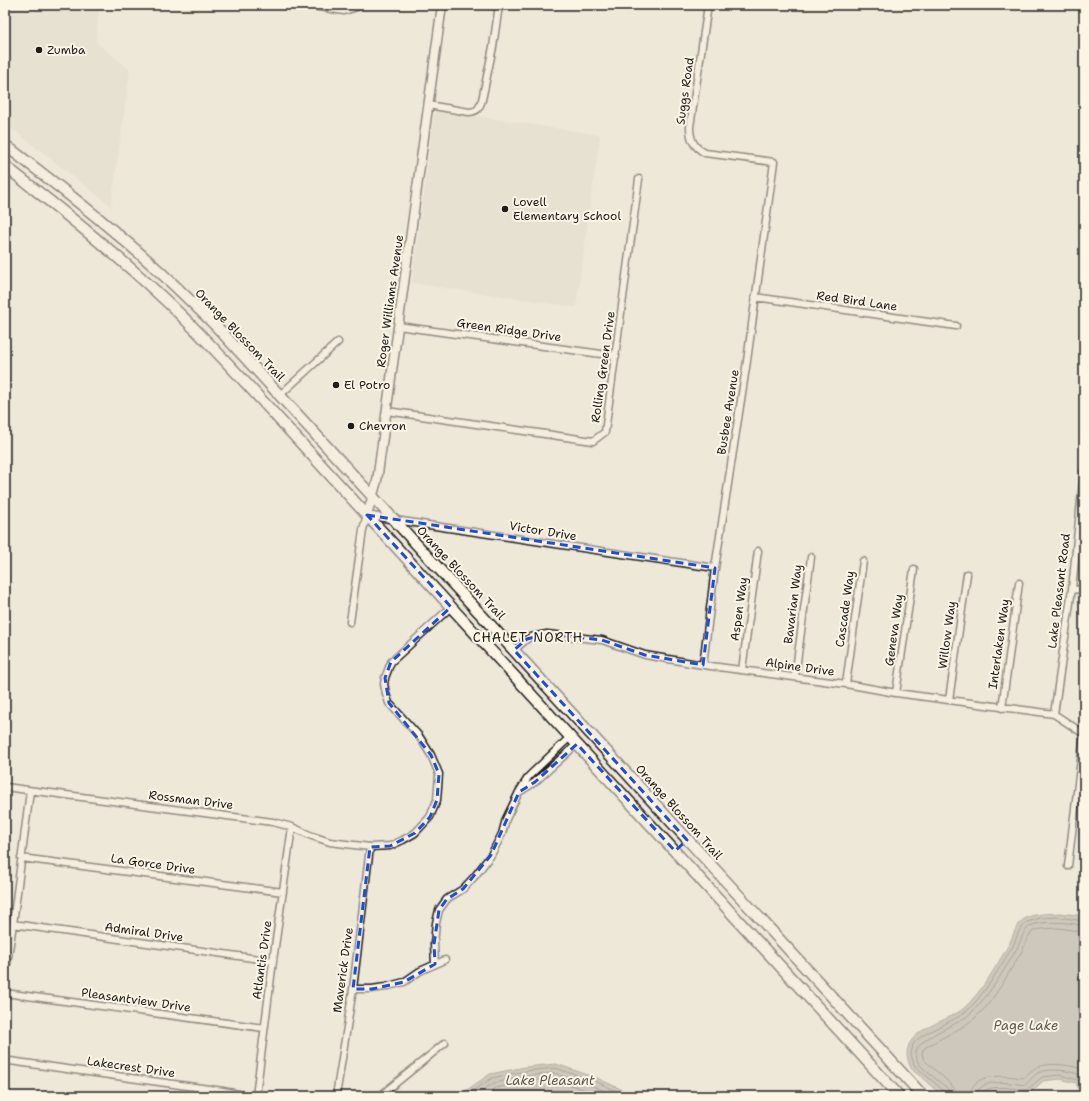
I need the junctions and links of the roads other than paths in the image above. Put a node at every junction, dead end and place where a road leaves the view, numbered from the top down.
1 (307, 5) edge
2 (442, 5) edge
3 (499, 5) edge
4 (708, 5) edge
5 (357, 6) edge
6 (428, 105) junction
7 (5, 145) edge
8 (774, 162) joint
9 (5, 166) edge
10 (639, 179) dead end
11 (56, 185) junction
12 (46, 198) junction
13 (174, 285) junction
14 (162, 297) junction
15 (756, 297) junction
16 (398, 326) junction
17 (956, 326) dead end
18 (338, 342) dead end
19 (616, 356) junction
20 (280, 395) junction
21 (267, 406) junction
22 (387, 411) junction
23 (1084, 471) edge
24 (373, 496) junction
25 (1082, 500) edge
26 (367, 515) junction
27 (395, 520) junction
28 (758, 551) dead end
29 (811, 557) dead end
30 (863, 561) dead end
31 (715, 568) junction
32 (914, 569) dead end
33 (967, 574) dead end
34 (1019, 583) dead end
35 (1072, 589) junction
36 (1084, 590) edge
37 (451, 607) junction
38 (481, 614) junction
39 (350, 622) dead end
40 (514, 650) junction
41 (703, 665) junction
42 (742, 670) junction
43 (795, 677) junction
44 (846, 684) junction
45 (896, 693) junction
46 (949, 700) junction
47 (1002, 708) junction
48 (1054, 714) junction
49 (1084, 734) edge
50 (573, 740) junction
51 (5, 787) edge
52 (30, 791) junction
53 (519, 792) junction
54 (292, 827) junction
55 (687, 840) junction
56 (370, 847) junction
57 (675, 851) junction
58 (21, 858) junction
59 (1068, 866) dead end
60 (283, 892) junction
61 (13, 924) junction
62 (445, 960) dead end
63 (273, 961) junction
64 (435, 964) junction
65 (5, 976) edge
66 (353, 989) junction
67 (5, 993) edge
68 (264, 1028) junction
69 (445, 1043) dead end
70 (8, 1060) edge
71 (247, 1096) edge
72 (256, 1096) edge
73 (336, 1096) edge
74 (380, 1096) edge
75 (899, 1096) edge
76 (923, 1096) edge

1 - 5 street
2 - 6 street, Roger Williams Avenue
3 - 6 street
4 - 8 street, Suggs Road
6 - 16 street, Roger Williams Avenue
7 - 11 main road, Orange Blossom Trail
8 - 15 street, Busbee Avenue
9 - 12 main road
10 - 19 street, Rolling Green Drive
11 - 12 main road
11 - 13 main road, Orange Blossom Trail
12 - 14 main road
13 - 14 main road
13 - 20 main road, Orange Blossom Trail
14 - 21 main road
15 - 17 street, Red Bird Lane
15 - 31 street, Busbee Avenue
16 - 19 street, Green Ridge Drive
16 - 22 street, Roger Williams Avenue
18 - 20 street
19 - 22 street, Rolling Green Drive
20 - 21 main road
20 - 24 main road, Orange Blossom Trail
21 - 26 main road
22 - 24 street, Roger Williams Avenue
23 - 25 street, Lake Pleasant Road
24 - 26 street, Roger Williams Avenue
24 - 27 main road, Orange Blossom Trail
25 - 35 street, Lake Pleasant Road
26 - 27 street, Victor Drive
26 - 37 main road
26 - 39 street, Roger Williams Avenue
27 - 31 street, Victor Drive
27 - 38 main road, Orange Blossom Trail
28 - 42 street, Aspen Way
29 - 43 street, Bavarian Way
30 - 44 street, Cascade Way
31 - 41 street, Busbee Avenue
32 - 45 street, Geneva Way
33 - 46 street, Willow Way
34 - 47 street, Interlaken Way
35 - 36 street
35 - 48 street, Lake Pleasant Road
37 - 38 main road
37 - 50 main road
37 - 56 street, Rossman Drive
38 - 40 main road, Orange Blossom Trail
40 - 41 street, Alpine Drive
40 - 55 main road, Orange Blossom Trail
41 - 42 street, Alpine Drive
42 - 43 street, Alpine Drive
43 - 44 street, Alpine Drive
44 - 45 street, Alpine Drive
45 - 46 street, Alpine Drive
46 - 47 street, Alpine Drive
47 - 48 street, Alpine Drive
48 - 49 street, Alpine Drive
49 - 59 street
50 - 53 street
50 - 53 street
50 - 57 main road
51 - 52 street, Rossman Drive
52 - 54 street, Rossman Drive
52 - 58 street
53 - 64 street
54 - 56 street, Rossman Drive
54 - 60 street, Atlantis Drive
55 - 57 main road
55 - 76 main road, Orange Blossom Trail
56 - 66 street, Maverick Drive
57 - 75 main road
58 - 60 street, La Gorce Drive
58 - 61 street
60 - 63 street, Atlantis Drive
61 - 63 street, Admiral Drive
61 - 65 street
62 - 64 street
63 - 68 street, Atlantis Drive
64 - 66 street
66 - 73 street, Maverick Drive
67 - 68 street, Pleasantview Drive
68 - 72 street, Atlantis Drive
69 - 74 street
70 - 71 street, Lakecrest Drive

